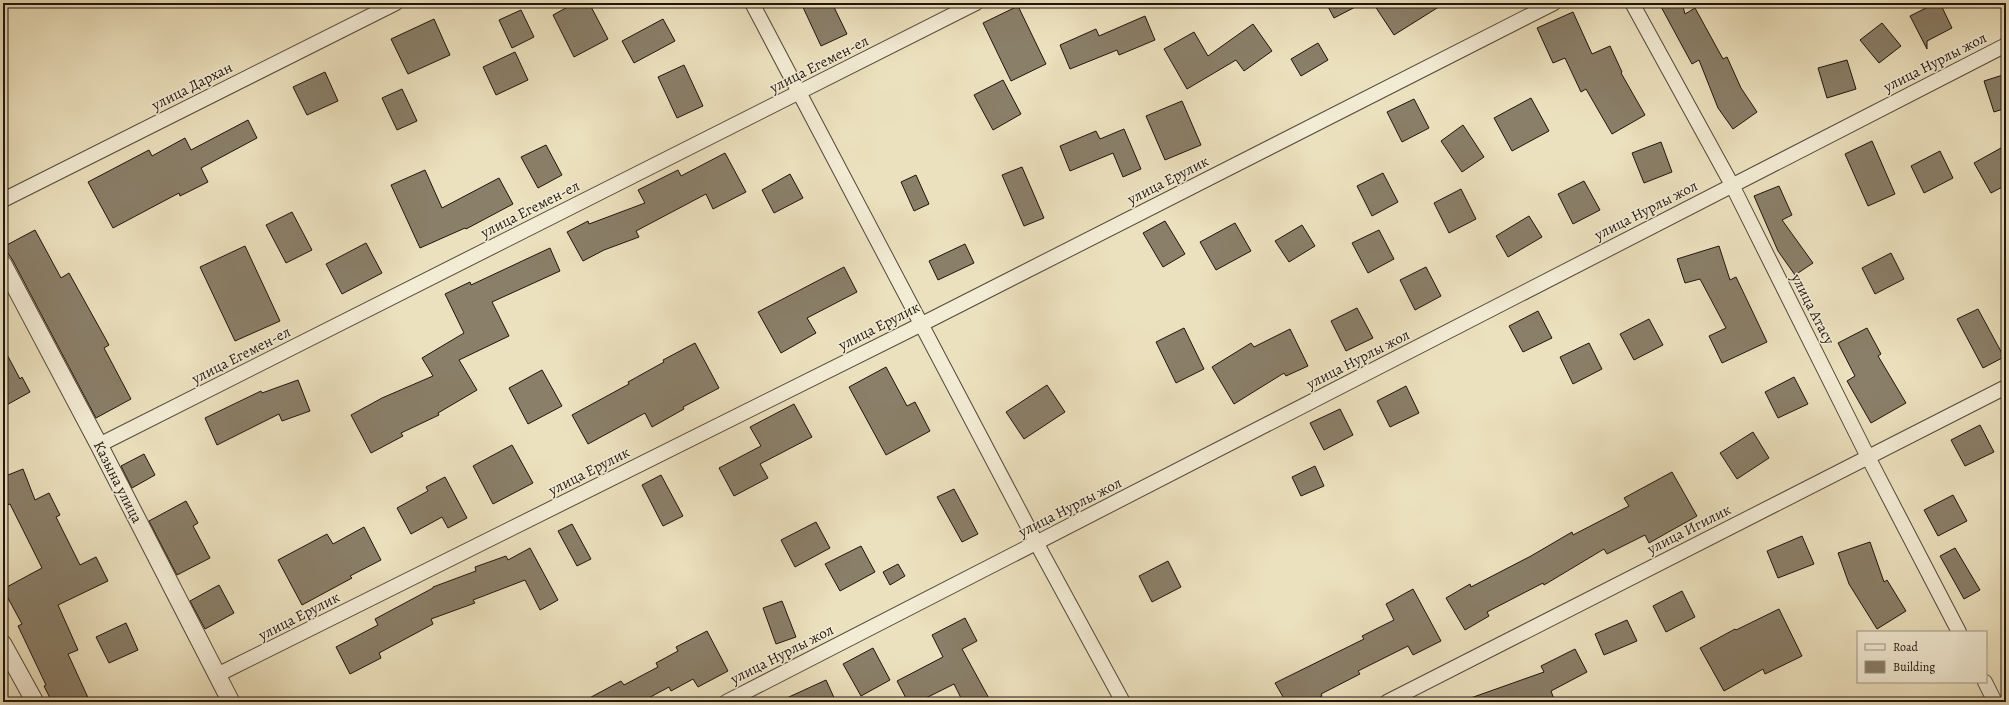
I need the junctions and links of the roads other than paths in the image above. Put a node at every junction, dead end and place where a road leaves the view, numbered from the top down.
1 (396, 3) edge
2 (752, 3) edge
3 (976, 3) edge
4 (1554, 3) edge
5 (1632, 3) edge
6 (2006, 45) edge
7 (799, 94) junction
8 (1732, 185) junction
9 (3, 200) edge
10 (3, 264) edge
11 (922, 324) junction
12 (2006, 387) edge
13 (99, 445) junction
14 (1868, 457) junction
15 (1037, 544) junction
16 (1958, 631) edge
17 (3, 644) edge
18 (217, 676) junction
19 (1986, 683) edge
20 (36, 702) edge
21 (231, 702) edge
22 (726, 702) edge
23 (1123, 702) edge
24 (1387, 702) edge
25 (1995, 702) edge

1 - 9 street, улица Дархан
2 - 7 street
3 - 7 street, улица Егемен-ел
4 - 11 street, улица Ерулик
5 - 8 street, улица Атасу
6 - 8 street, улица Нурлы жол
7 - 11 street
7 - 13 street, улица Егемен-ел
8 - 14 street, улица Атасу
8 - 15 street, улица Нурлы жол
10 - 13 street, Казына улица
11 - 15 street
11 - 18 street, улица Ерулик
12 - 14 street, улица Игилик
13 - 18 street, Казына улица
14 - 16 street, улица Атасу
14 - 24 street, улица Игилик
15 - 22 street, улица Нурлы жол
15 - 23 street
17 - 20 street
18 - 21 street, Казына улица
19 - 25 street

